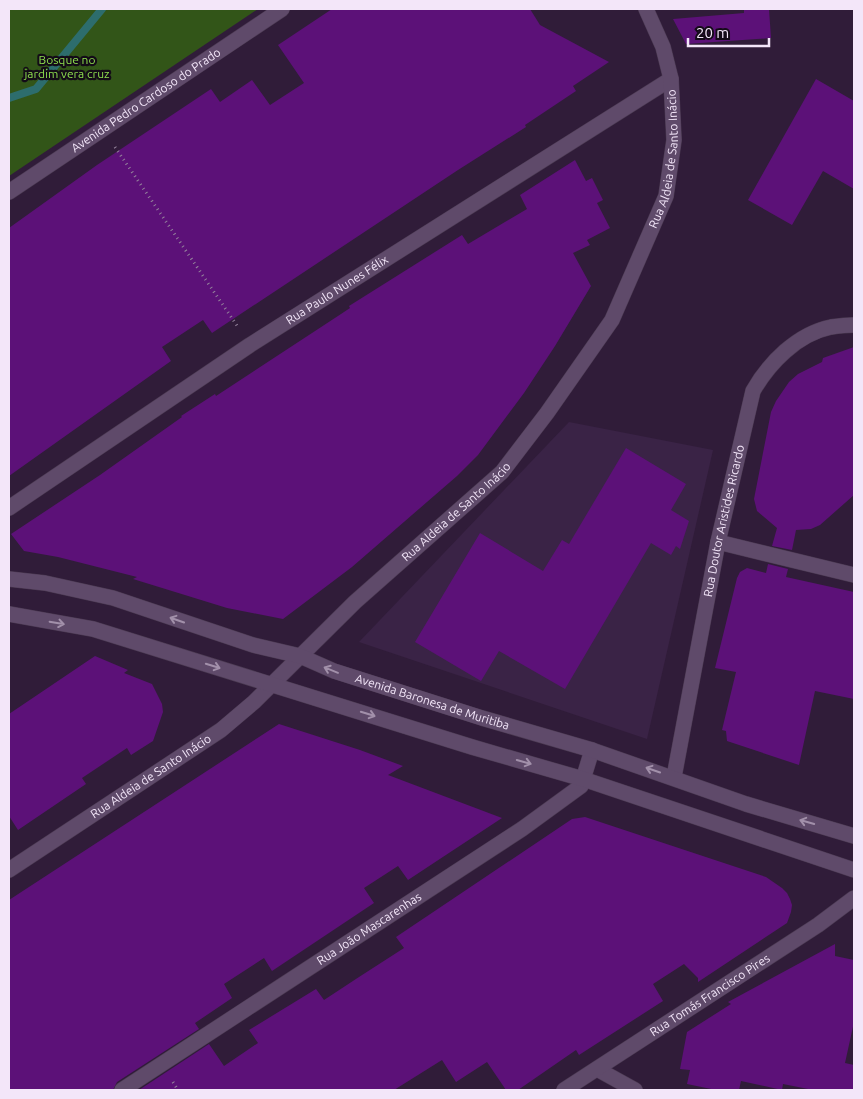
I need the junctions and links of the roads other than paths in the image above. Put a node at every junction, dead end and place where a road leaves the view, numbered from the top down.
1 (282, 9) edge
2 (646, 9) edge
3 (671, 79) junction
4 (9, 192) edge
5 (854, 325) edge
6 (9, 508) edge
7 (718, 542) junction
8 (854, 575) edge
9 (9, 579) edge
10 (9, 614) edge
11 (300, 656) junction
12 (272, 685) junction
13 (592, 750) junction
14 (674, 777) junction
15 (583, 779) junction
16 (854, 836) edge
17 (9, 870) edge
18 (854, 870) edge
19 (854, 898) edge
20 (597, 1069) junction
21 (122, 1090) edge
22 (564, 1090) edge
23 (636, 1090) edge

1 - 4 street, Avenida Pedro Cardoso do Prado
2 - 3 street, Rua Aldeia de Santo Inácio
3 - 6 street, Rua Paulo Nunes Félix
3 - 11 street, Rua Aldeia de Santo Inácio
5 - 7 street, Rua Doutor Aristides Ricardo
7 - 8 street
7 - 14 street, Rua Doutor Aristides Ricardo
11 -> 9 street, Avenida Baronesa de Muritiba
10 -> 12 street
11 - 12 street, Rua Aldeia de Santo Inácio
13 -> 11 street, Avenida Baronesa de Muritiba
12 -> 15 street
12 - 17 street, Rua Aldeia de Santo Inácio
14 -> 13 street, Avenida Baronesa de Muritiba
13 - 15 street, Rua João Mascarenhas
16 -> 14 street, Avenida Baronesa de Muritiba
15 - 18 street
15 - 21 street, Rua João Mascarenhas
19 - 20 street, Rua Tomás Francisco Pires
20 - 22 street, Rua Tomás Francisco Pires
20 - 23 street

